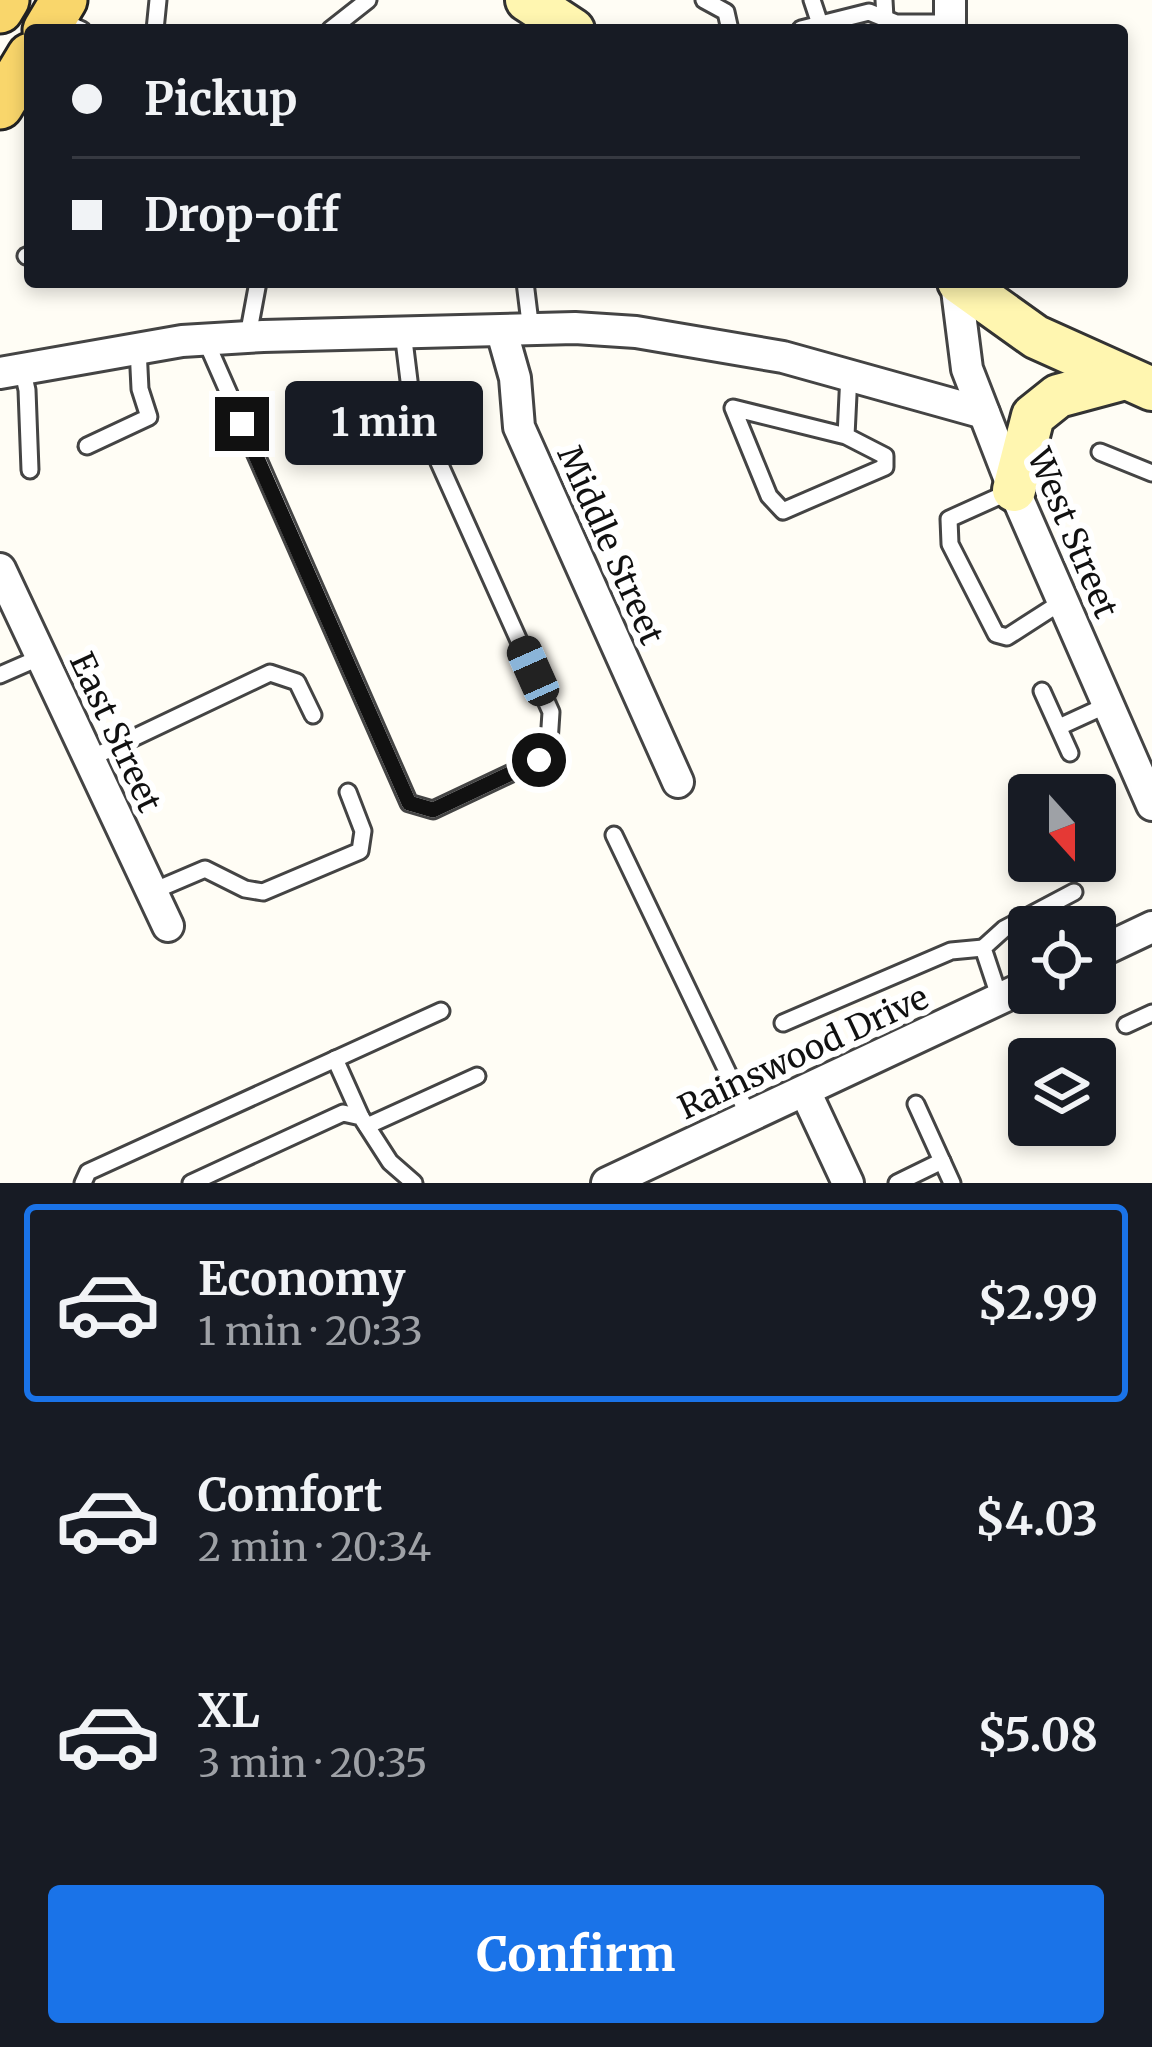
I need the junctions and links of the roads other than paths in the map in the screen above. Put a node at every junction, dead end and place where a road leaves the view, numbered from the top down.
1 (6, 0) edge
2 (527, 0) edge
3 (704, 0) edge
4 (812, 0) edge
5 (884, 0) edge
6 (365, 1) edge
7 (0, 10) edge
8 (950, 18) edge
9 (885, 19) junction
10 (337, 24) edge
11 (564, 24) edge
12 (729, 24) edge
13 (820, 24) joint
14 (24, 66) edge
15 (0, 106) edge
16 (257, 288) edge
17 (524, 288) edge
18 (958, 288) edge
19 (966, 288) edge
20 (517, 331) junction
21 (403, 332) junction
22 (248, 336) junction
23 (205, 339) junction
24 (138, 348) junction
25 (11, 371) edge
26 (848, 374) junction
27 (1138, 384) edge
28 (984, 413) junction
29 (846, 436) junction
30 (87, 446) dead end
31 (1100, 452) dead end
32 (30, 470) dead end
33 (1152, 472) edge
34 (1014, 490) junction
35 (0, 569) edge
36 (1063, 602) junction
37 (41, 656) junction
38 (0, 675) edge
39 (1042, 691) dead end
40 (1107, 704) junction
41 (313, 715) dead end
42 (1059, 727) junction
43 (1070, 753) dead end
44 (89, 759) junction
45 (678, 782) dead end
46 (348, 792) dead end
47 (1152, 805) edge
48 (614, 835) dead end
49 (152, 892) junction
50 (1074, 892) dead end
51 (167, 926) dead end
52 (1152, 926) edge
53 (1116, 944) edge
54 (983, 948) junction
55 (1008, 995) edge
56 (1000, 999) junction
57 (441, 1011) dead end
58 (1152, 1013) edge
59 (783, 1023) dead end
60 (1126, 1025) dead end
61 (334, 1059) junction
62 (477, 1076) dead end
63 (805, 1091) junction
64 (916, 1104) dead end
65 (748, 1117) junction
66 (364, 1122) junction
67 (942, 1161) junction
68 (82, 1183) edge
69 (191, 1183) edge
70 (414, 1183) edge
71 (607, 1183) edge
72 (848, 1183) edge
73 (897, 1183) edge
74 (952, 1183) edge

1 - 7 main road
2 - 11 main road
3 - 12 lane
4 - 13 lane
5 - 9 lane
6 - 10 lane
8 - 9 lane
9 - 13 lane
14 - 15 main road
16 - 22 lane
17 - 20 lane
18 - 28 street, West Street
19 - 27 main road
20 - 21 street
20 - 26 street
20 - 45 street, Middle Street
21 - 22 street
21 - 23 lane
22 - 23 street
23 - 24 street
24 - 25 street
24 - 30 lane
25 - 32 lane
26 - 28 street
26 - 29 lane
27 - 34 main road
28 - 34 street, West Street
29 - 29 lane
31 - 33 lane
34 - 36 street, West Street
34 - 36 lane
35 - 37 street, East Street
36 - 40 street, West Street
37 - 38 lane
37 - 44 street, East Street
39 - 42 lane
40 - 42 lane
40 - 47 street, West Street
41 - 44 lane
42 - 43 lane
44 - 49 street, East Street
46 - 49 lane
48 - 65 lane
49 - 51 street, East Street
50 - 54 lane
52 - 53 street
54 - 56 lane
54 - 59 lane
55 - 56 street, Rainswood Drive
56 - 63 street, Rainswood Drive
57 - 61 lane
58 - 60 lane
61 - 66 lane
61 - 68 lane
62 - 66 lane
63 - 65 street, Rainswood Drive
63 - 72 street
64 - 67 lane
65 - 71 street, Rainswood Drive
66 - 69 lane
66 - 70 lane
67 - 73 lane
67 - 74 lane

